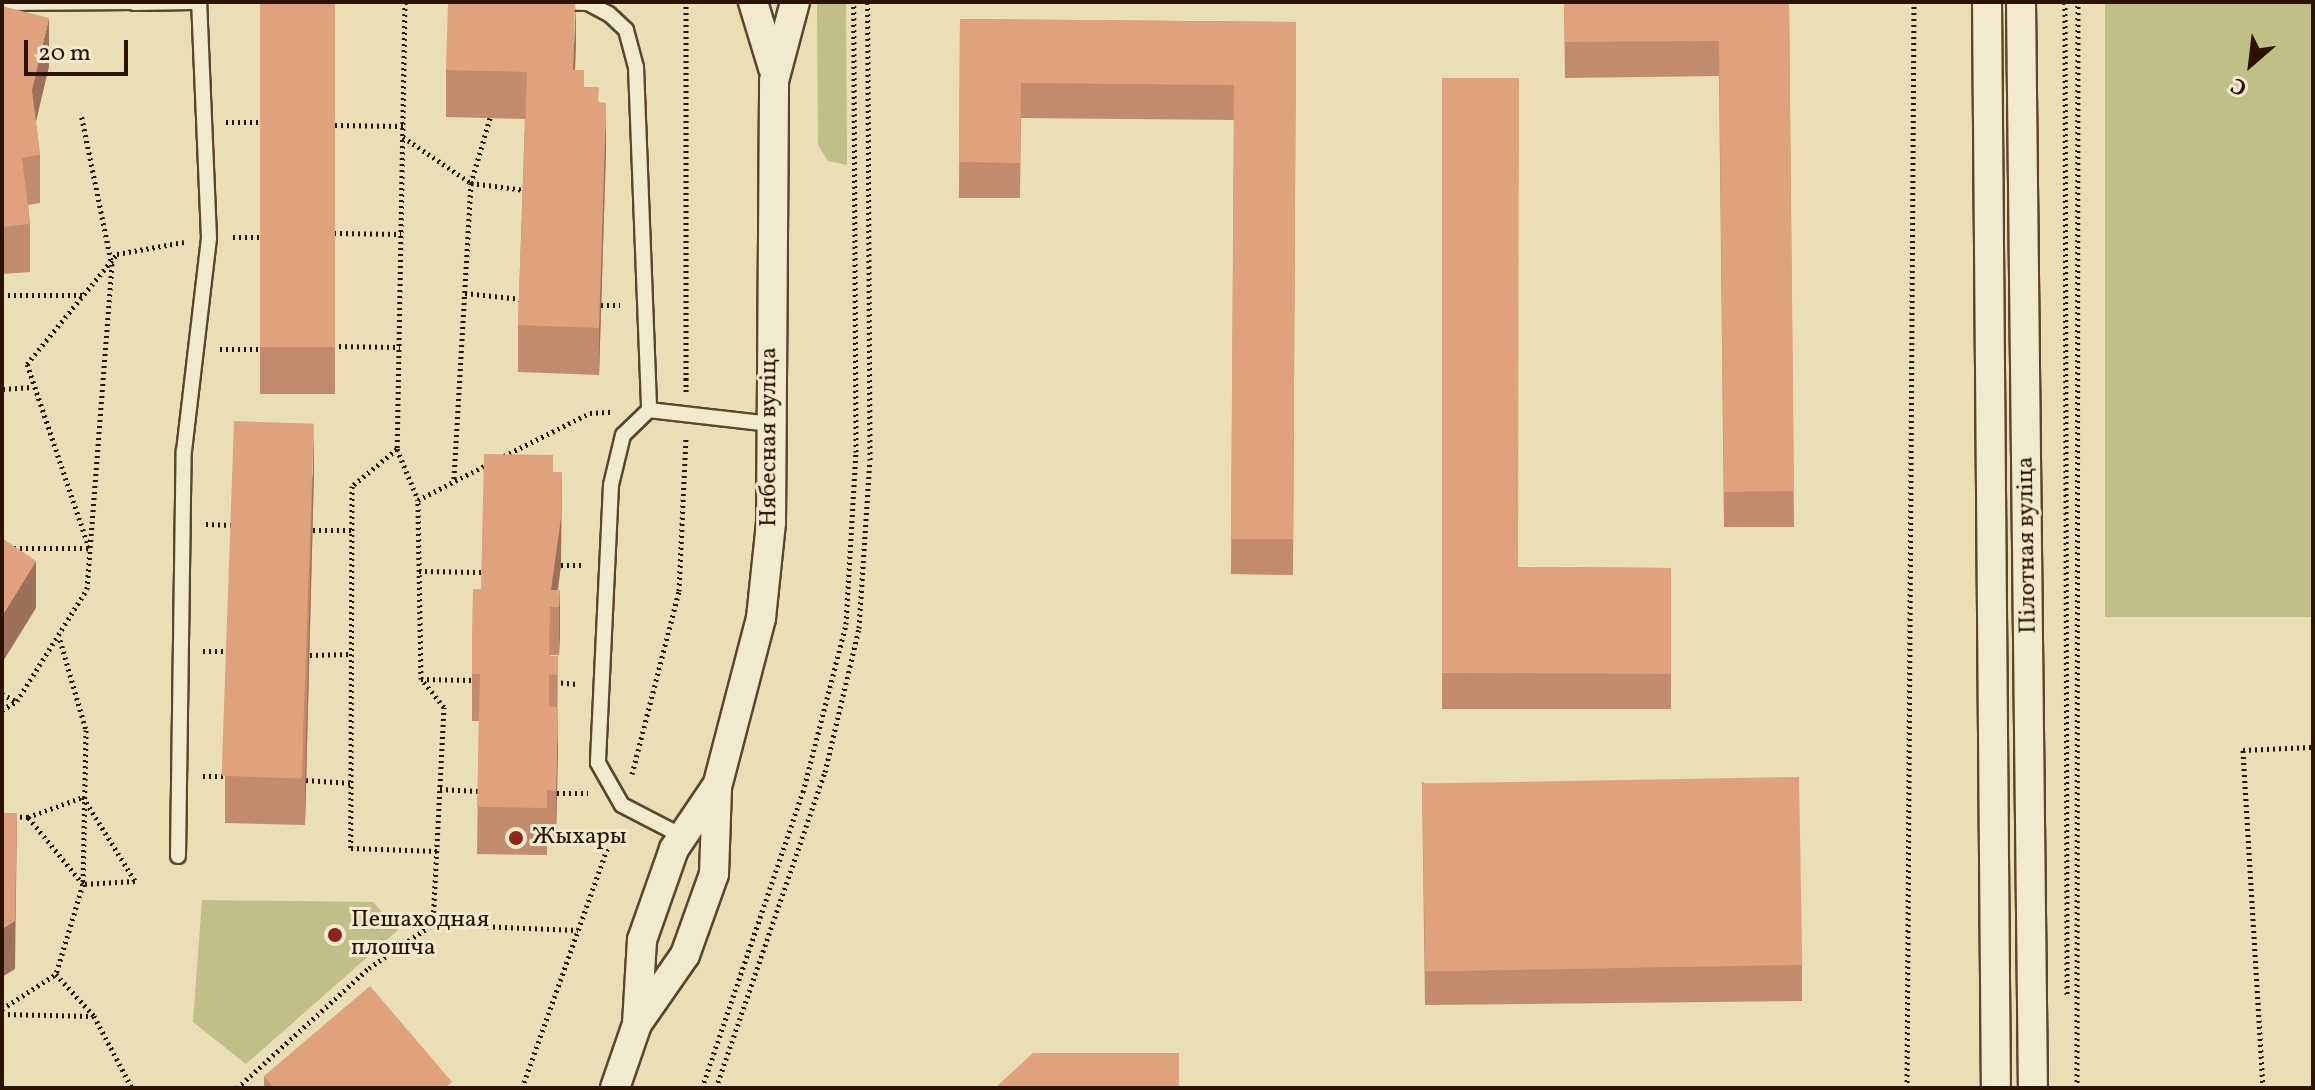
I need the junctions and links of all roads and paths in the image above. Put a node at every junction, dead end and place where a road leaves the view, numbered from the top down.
1 (134, 2) edge
2 (192, 2) edge
3 (199, 2) edge
4 (405, 2) edge
5 (546, 2) edge
6 (686, 2) edge
7 (753, 2) edge
8 (795, 2) edge
9 (854, 2) edge
10 (868, 2) edge
11 (1914, 2) edge
12 (1987, 2) edge
13 (2021, 2) edge
14 (2065, 2) edge
15 (2078, 2) edge
16 (2, 3) edge
17 (774, 81) junction
18 (81, 114) dead end
19 (490, 118) dead end
20 (204, 121) junction
21 (261, 122) edge
22 (335, 125) edge
23 (403, 126) junction
24 (403, 137) junction
25 (471, 183) junction
26 (525, 190) edge
27 (334, 233) edge
28 (401, 234) junction
29 (209, 238) junction
30 (112, 266) junction
31 (465, 293) junction
32 (2, 295) edge
33 (87, 295) junction
34 (521, 299) edge
35 (333, 346) edge
36 (400, 347) junction
37 (259, 349) edge
38 (196, 350) junction
39 (32, 387) junction
40 (3, 389) edge
41 (649, 410) junction
42 (686, 417) junction
43 (770, 424) junction
44 (397, 449) junction
45 (454, 482) junction
46 (418, 500) junction
47 (313, 530) edge
48 (352, 530) junction
49 (2, 548) edge
50 (89, 548) junction
51 (419, 571) junction
52 (482, 572) edge
53 (60, 639) junction
54 (352, 654) junction
55 (310, 655) edge
56 (421, 679) junction
57 (472, 680) edge
58 (2, 694) edge
59 (1993, 700) junction
60 (17, 701) junction
61 (2029, 701) junction
62 (2, 710) edge
63 (2313, 747) edge
64 (306, 780) edge
65 (351, 783) junction
66 (717, 787) junction
67 (440, 789) junction
68 (478, 791) edge
69 (83, 797) junction
70 (622, 805) junction
71 (2, 816) edge
72 (28, 817) junction
73 (682, 836) junction
74 (437, 851) junction
75 (178, 856) dead end
76 (83, 884) junction
77 (760, 920) junction
78 (433, 924) junction
79 (773, 924) junction
80 (578, 930) junction
81 (56, 974) junction
82 (2, 1012) edge
83 (94, 1016) junction
84 (637, 1024) junction
85 (132, 1088) edge
86 (237, 1088) edge
87 (522, 1088) edge
88 (615, 1088) edge
89 (702, 1088) edge
90 (716, 1088) edge
91 (1907, 1088) edge
92 (1996, 1088) edge
93 (2033, 1088) edge
94 (2067, 1088) edge
95 (2077, 1088) edge
96 (2263, 1088) edge

1 - 2 lane
1 - 16 lane
3 - 20 lane
4 - 23 path
5 - 41 lane
6 - 42 path
7 - 17 street, Нябесная вуліца
8 - 17 street, Нябесная вуліца
9 - 77 path
10 - 79 path
11 - 91 path
12 - 59 street, Пілотная вуліца
13 - 61 street, Пілотная вуліца
14 - 94 path
15 - 95 path
17 - 43 street, Нябесная вуліца
18 - 30 path
19 - 25 path
20 - 21 path
20 - 29 lane
22 - 23 path
23 - 24 path
24 - 25 path
24 - 28 path
25 - 26 path
25 - 31 path
27 - 28 path
28 - 36 path
29 - 30 path
29 - 38 lane
30 - 33 path
30 - 50 path
31 - 34 path
31 - 45 path
32 - 33 path
33 - 39 path
35 - 36 path
36 - 44 path
37 - 38 path
38 - 75 lane
39 - 40 path
39 - 50 path
41 - 42 lane
41 - 45 path
41 - 70 lane
42 - 43 lane
42 - 70 path
43 - 66 street, Нябесная вуліца
44 - 46 path
44 - 48 path
45 - 46 path
46 - 51 path
47 - 48 path
48 - 54 path
49 - 50 path
50 - 53 path
51 - 52 path
51 - 56 path
53 - 60 path
53 - 69 path
54 - 55 path
54 - 65 path
56 - 57 path
56 - 67 path
58 - 60 path
59 - 61 street
59 - 92 street, Пілотная вуліца
60 - 62 path
61 - 93 street, Пілотная вуліца
63 - 96 path
64 - 65 path
65 - 74 path
66 - 73 street, Нябесная вуліца
66 - 84 street, Нябесная вуліца
67 - 68 path
67 - 74 path
69 - 72 path
69 - 76 path
69 - 76 path
70 - 73 lane
70 - 80 path
71 - 72 path
72 - 76 path
73 - 84 street, Нябесная вуліца
74 - 78 path
76 - 81 path
77 - 79 path
77 - 89 path
78 - 80 path
78 - 86 path
79 - 90 path
80 - 87 path
81 - 82 path
81 - 83 path
82 - 83 path
83 - 85 path
84 - 88 street, Нябесная вуліца

